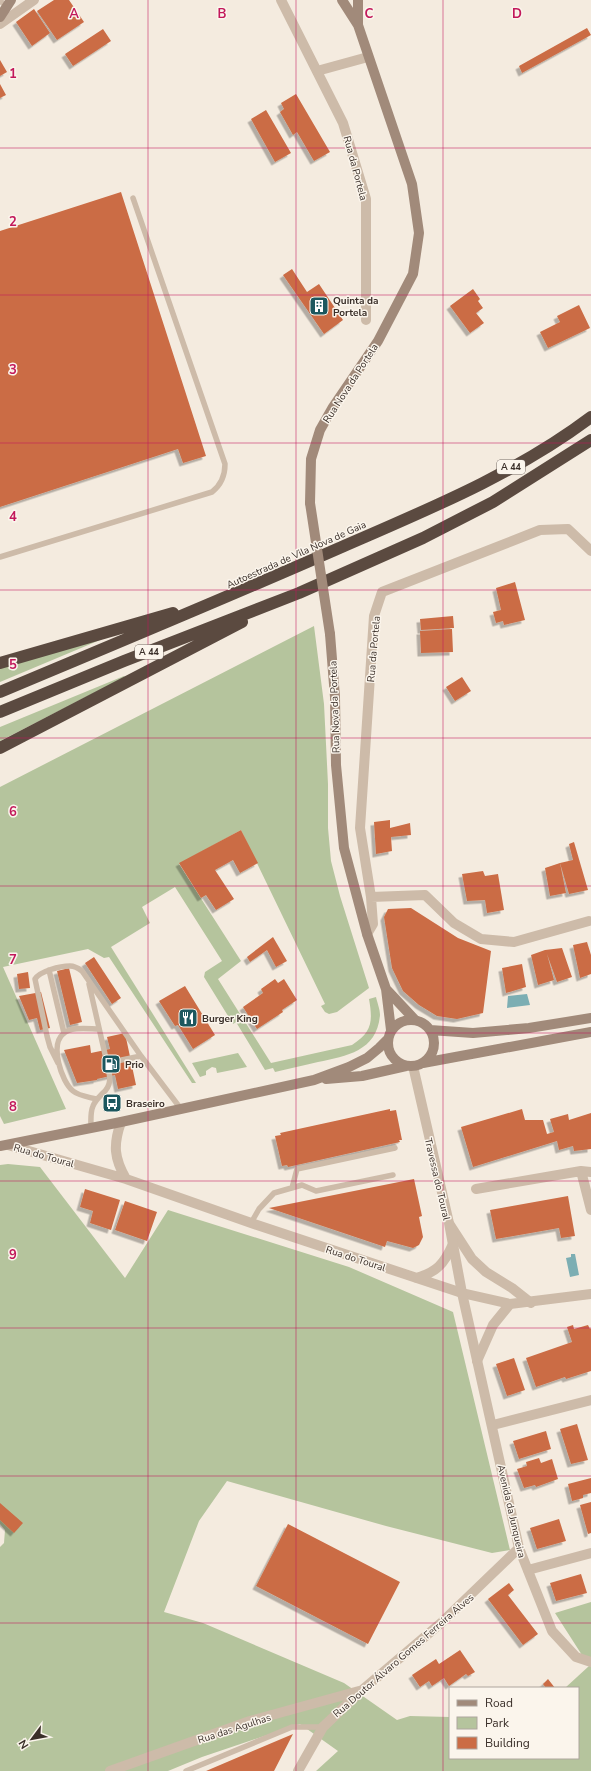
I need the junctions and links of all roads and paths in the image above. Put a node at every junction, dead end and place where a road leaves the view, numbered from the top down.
1 (34, 0) edge
2 (281, 0) edge
3 (342, 0) edge
4 (358, 0) edge
5 (6, 2) edge
6 (0, 17) edge
7 (0, 24) edge
8 (358, 25) junction
9 (368, 57) junction
10 (317, 71) junction
11 (133, 198) dead end
12 (366, 320) dead end
13 (591, 417) edge
14 (591, 440) edge
15 (591, 550) edge
16 (0, 557) edge
17 (299, 593) junction
18 (232, 595) junction
19 (0, 663) edge
20 (0, 692) edge
21 (0, 712) edge
22 (0, 748) edge
23 (371, 897) junction
24 (590, 921) dead end
25 (367, 934) junction
26 (49, 970) junction
27 (88, 980) junction
28 (386, 989) junction
29 (591, 1018) edge
30 (415, 1020) junction
31 (99, 1029) junction
32 (430, 1030) junction
33 (591, 1032) edge
34 (64, 1033) junction
35 (390, 1034) junction
36 (140, 1056) junction
37 (58, 1062) junction
38 (107, 1062) junction
39 (423, 1063) junction
40 (409, 1066) junction
41 (314, 1080) junction
42 (96, 1099) junction
43 (181, 1109) junction
44 (121, 1122) junction
45 (91, 1128) junction
46 (3, 1147) edge
47 (395, 1148) dead end
48 (586, 1171) edge
49 (394, 1175) dead end
50 (126, 1179) junction
51 (292, 1188) junction
52 (476, 1189) dead end
53 (591, 1210) edge
54 (251, 1223) junction
55 (448, 1223) junction
56 (453, 1244) junction
57 (416, 1278) junction
58 (462, 1293) junction
59 (591, 1294) edge
60 (531, 1302) junction
61 (510, 1304) junction
62 (477, 1361) junction
63 (591, 1400) edge
64 (493, 1425) junction
65 (519, 1548) junction
66 (591, 1553) edge
67 (528, 1570) junction
68 (591, 1662) edge
69 (361, 1691) junction
70 (323, 1727) junction
71 (110, 1771) edge
72 (186, 1771) edge
73 (298, 1771) edge

1 - 7 street
2 - 10 street, Rua da Portela
3 - 8 main road, Rua Nova da Portela
4 - 8 main road, Rua Nova da Portela
5 - 6 main road
8 - 9 main road, Rua Nova da Portela
9 - 10 street
9 - 25 main road, Rua Nova da Portela, bridge
10 - 12 street, Rua da Portela
11 - 16 lane
13 - 18 highway, Autoestrada de Vila Nova de Gaia / A 44
14 - 17 highway, A 44
15 - 23 street, Rua da Portela
17 - 21 highway, A 44
17 - 22 highway
18 - 19 highway
18 - 20 highway, Autoestrada de Vila Nova de Gaia / A 44
23 - 24 street
23 - 25 street, Rua da Portela
25 - 28 main road, Rua Nova da Portela
26 - 27 lane
26 - 34 lane
26 - 37 lane
27 - 31 lane
27 - 36 lane
28 - 30 main road, Rua Nova da Portela
28 - 35 main road, Rua Nova da Portela
29 - 32 main road
30 - 32 main road
30 - 35 main road
31 - 34 lane
31 - 38 lane
32 - 39 main road
33 - 39 main road
34 - 37 lane
35 - 40 main road
35 - 41 main road
36 - 38 lane
36 - 43 lane
37 - 42 lane
38 - 42 lane
39 - 40 main road
40 - 41 main road
40 - 55 street, Travessa do Toural
41 - 43 main road
42 - 45 lane
43 - 44 main road
44 - 45 main road
44 - 50 street
45 - 46 main road
46 - 50 street, Rua do Toural
47 - 51 lane
48 - 52 street
48 - 53 street
49 - 51 lane
50 - 54 street, Rua do Toural
51 - 54 lane
54 - 57 street, Rua do Toural
55 - 56 street, Travessa do Toural
55 - 60 street
56 - 57 street
56 - 58 street, Travessa do Toural
57 - 58 street, Rua do Toural
58 - 61 street, Rua do Toural
58 - 62 street, Avenida da Junqueira
59 - 60 street, Rua do Toural
60 - 61 street, Rua do Toural
61 - 62 street
62 - 64 street, Avenida da Junqueira
63 - 64 street
64 - 65 street, Avenida da Junqueira
65 - 67 street, Avenida da Junqueira
65 - 69 street, Rua Doutor Álvaro Gomes Ferreira Alves
66 - 67 street
67 - 68 street, Avenida da Junqueira
69 - 70 street, Rua Doutor Álvaro Gomes Ferreira Alves
69 - 71 street, Rua das Agulhas
70 - 72 lane
70 - 73 street, Rua Doutor Álvaro Gomes Ferreira Alves

